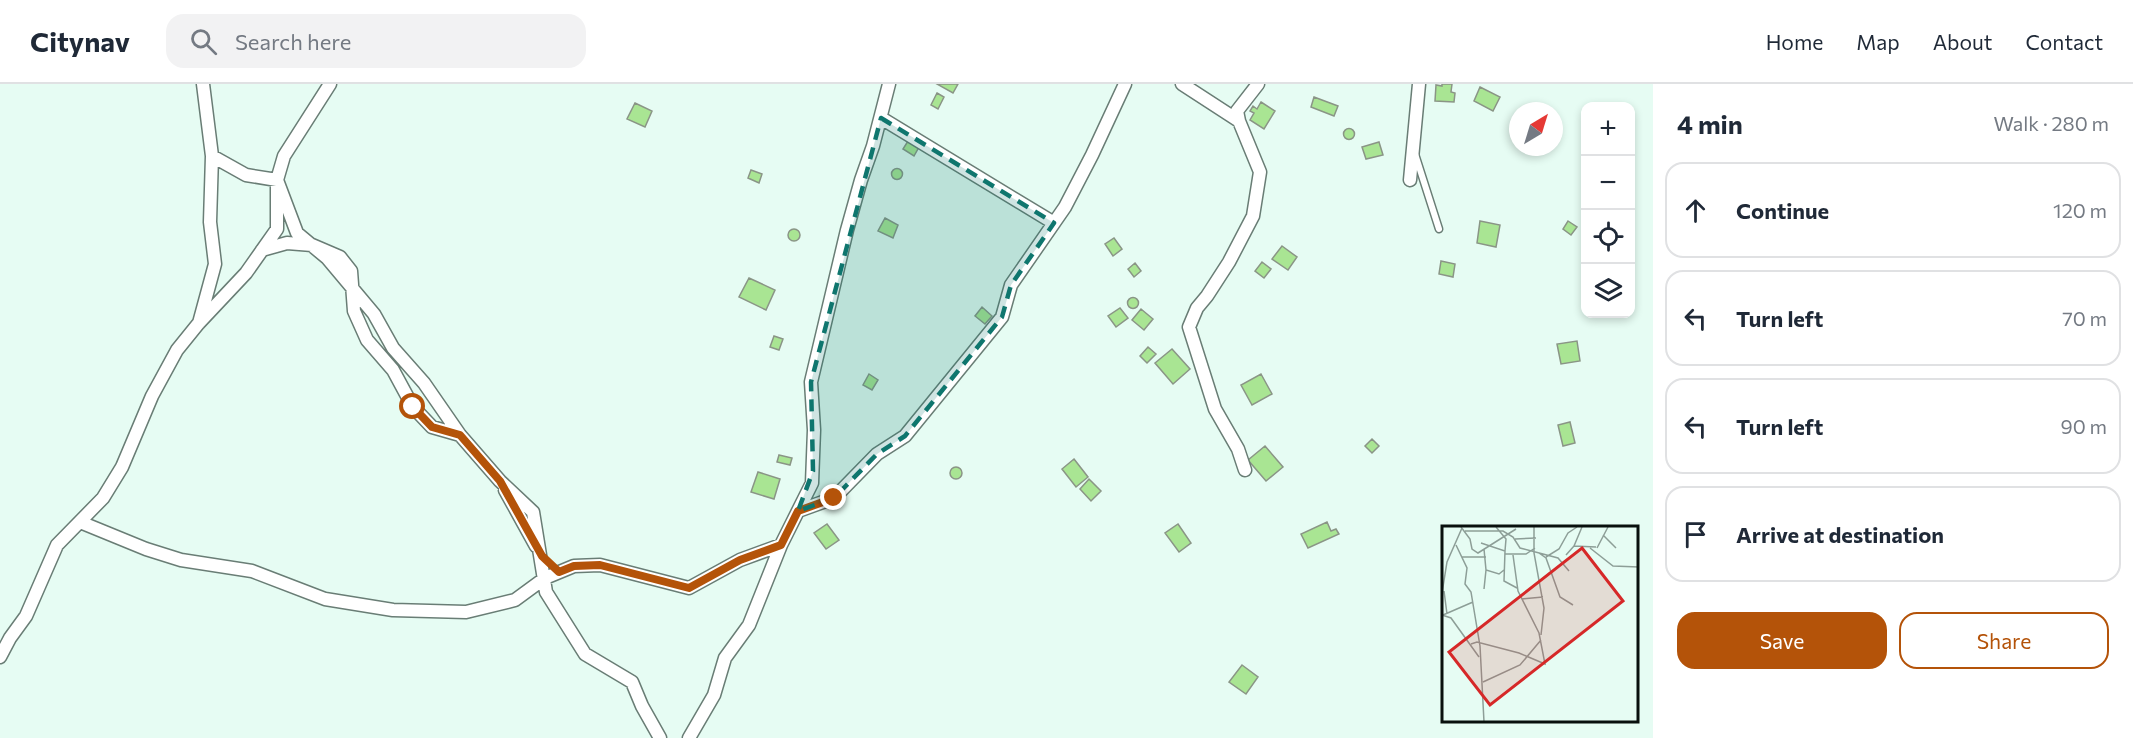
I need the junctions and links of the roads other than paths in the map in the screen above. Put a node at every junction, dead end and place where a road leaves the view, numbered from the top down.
1 (203, 84) edge
2 (330, 84) edge
3 (889, 84) edge
4 (1125, 84) edge
5 (1182, 84) edge
6 (1258, 84) edge
7 (1419, 84) edge
8 (880, 118) junction
9 (1239, 121) junction
10 (1414, 151) junction
11 (212, 156) junction
12 (277, 180) junction
13 (1410, 180) dead end
14 (1054, 223) junction
15 (1439, 229) dead end
16 (312, 245) junction
17 (262, 250) junction
18 (351, 287) junction
19 (198, 324) junction
20 (460, 435) junction
21 (1245, 470) dead end
22 (798, 511) junction
23 (80, 522) junction
24 (781, 545) junction
25 (542, 556) junction
26 (559, 572) junction
27 (545, 578) junction
28 (0, 657) edge
29 (660, 738) edge
30 (688, 738) edge

1 - 11 street
2 - 12 street
3 - 8 street
4 - 14 street
5 - 9 street
6 - 9 street
7 - 10 street
8 - 14 street
8 - 22 street
9 - 21 street
10 - 13 street
10 - 15 lane
11 - 12 street
11 - 19 street
12 - 16 street
12 - 17 street
14 - 22 street
16 - 17 street
16 - 18 street
17 - 19 street
18 - 20 street
18 - 20 street
19 - 23 street
20 - 25 street
22 - 24 street
23 - 27 street
23 - 28 street
24 - 26 street
24 - 30 street
25 - 26 street
25 - 27 street
26 - 27 street
27 - 29 street

